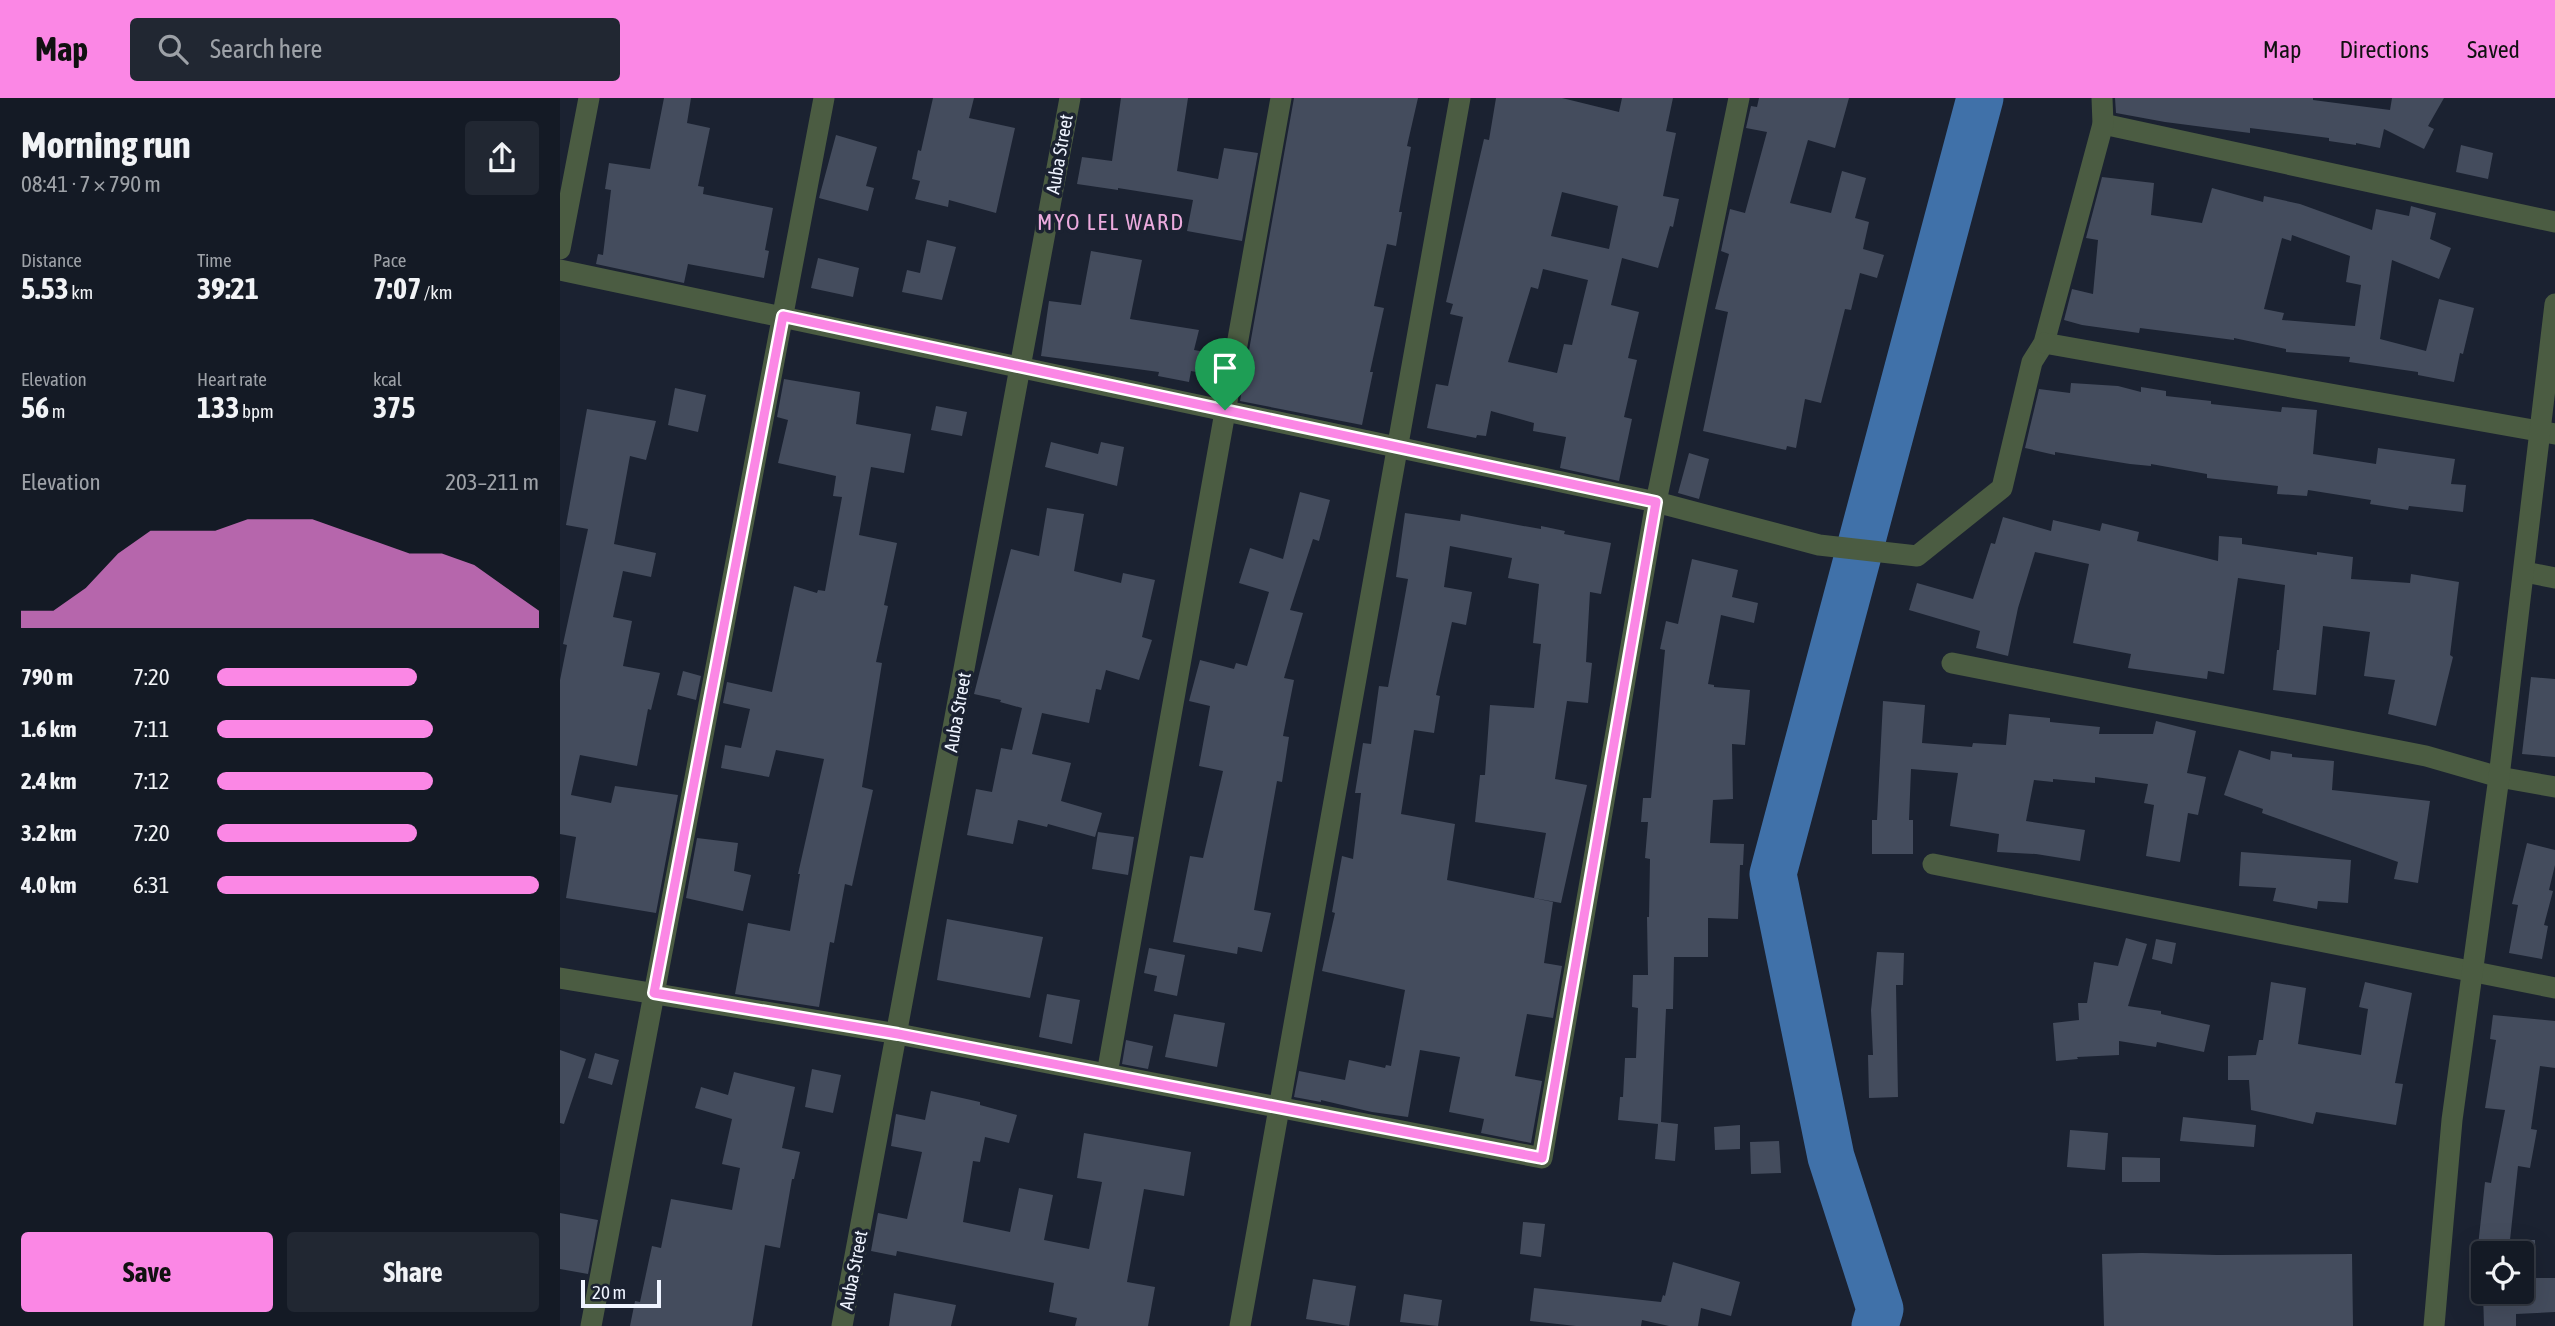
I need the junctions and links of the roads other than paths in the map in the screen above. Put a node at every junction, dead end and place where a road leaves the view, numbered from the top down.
1 (589, 98) edge
2 (824, 98) edge
3 (1070, 98) edge
4 (1281, 98) edge
5 (1460, 98) edge
6 (1739, 98) edge
7 (2102, 98) edge
8 (2102, 124) junction
9 (2555, 222) edge
10 (560, 249) edge
11 (560, 270) edge
12 (2555, 304) edge
13 (783, 316) junction
14 (2044, 343) junction
15 (1020, 366) junction
16 (1225, 410) junction
17 (2547, 432) edge
18 (1398, 447) junction
19 (1656, 502) junction
20 (2525, 572) junction
21 (2555, 578) edge
22 (1952, 663) dead end
23 (2499, 777) junction
24 (2555, 787) edge
25 (1933, 864) dead end
26 (2471, 972) junction
27 (560, 978) edge
28 (2555, 988) edge
29 (654, 993) junction
30 (898, 1034) junction
31 (1107, 1074) junction
32 (1280, 1107) junction
33 (590, 1326) edge
34 (842, 1326) edge
35 (1240, 1326) edge
36 (2434, 1326) edge

1 - 10 street
2 - 13 street
3 - 15 street, Auba Street
4 - 16 street
5 - 18 street
6 - 19 street
7 - 8 street
8 - 9 street
8 - 14 street
11 - 13 street
12 - 17 street
13 - 15 street
13 - 29 street
14 - 17 street
14 - 19 street
15 - 16 street
15 - 30 street, Auba Street
16 - 18 street
16 - 31 street
17 - 20 street
18 - 19 street
18 - 32 street
19 - 32 street
20 - 21 street
20 - 23 street
22 - 23 street
23 - 24 street
23 - 26 street
25 - 26 street
26 - 28 street
26 - 36 street
27 - 29 street
29 - 30 street
29 - 33 street
30 - 31 street
30 - 34 street, Auba Street
31 - 32 street
32 - 35 street

